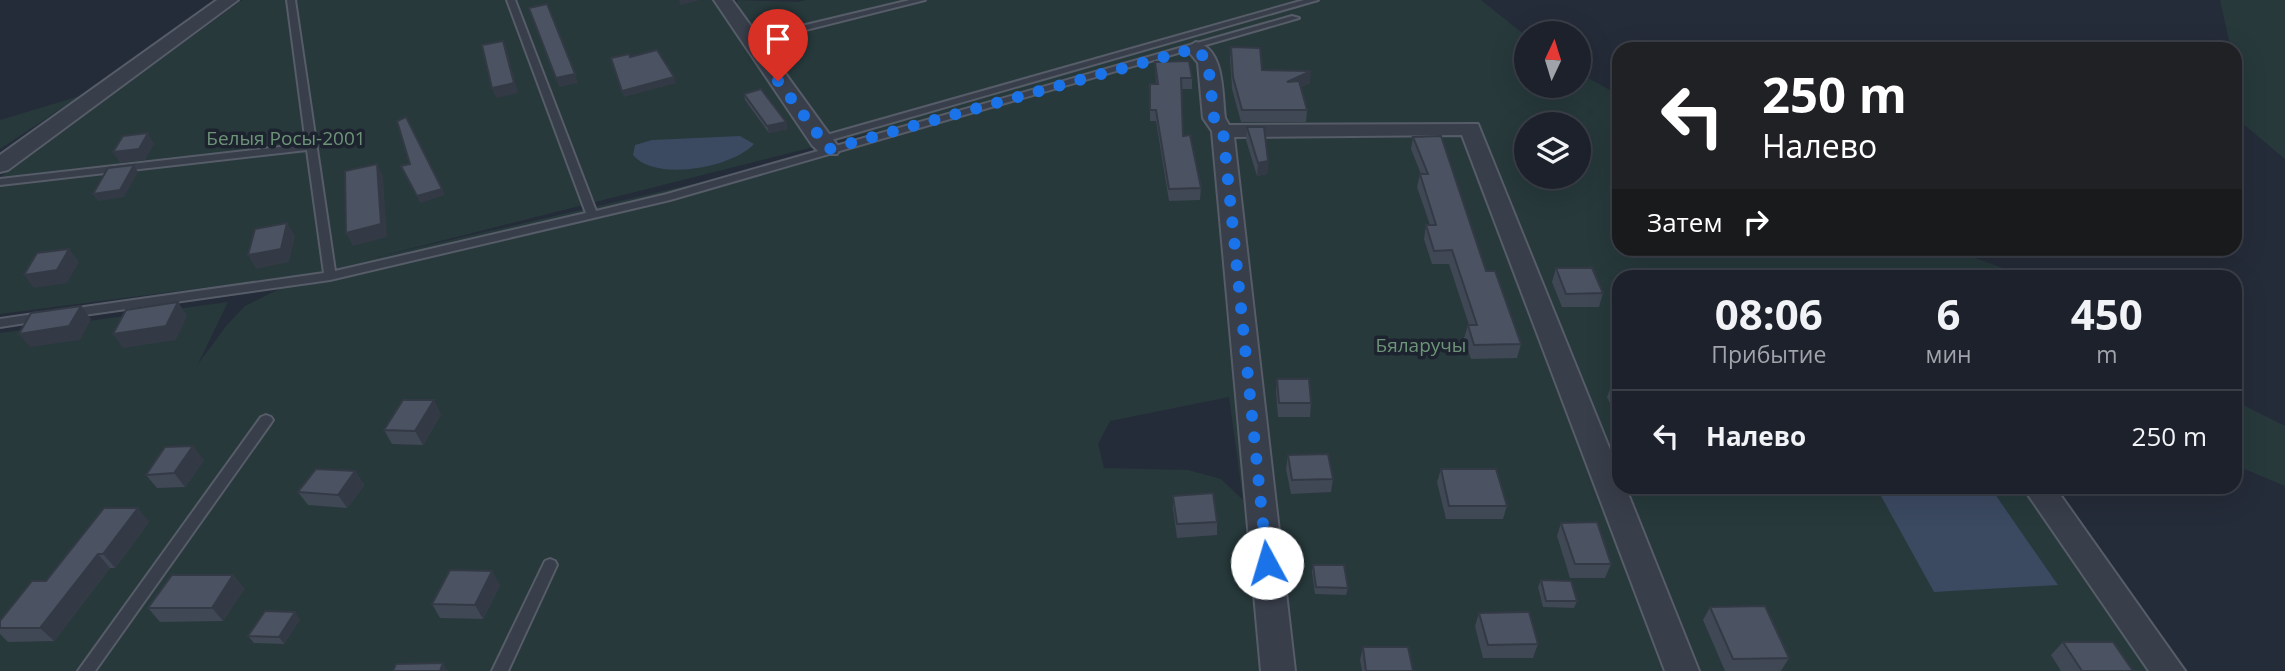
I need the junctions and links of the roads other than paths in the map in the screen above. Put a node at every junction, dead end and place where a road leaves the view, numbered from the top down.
1 (229, 0) edge
2 (291, 0) edge
3 (511, 0) edge
4 (723, 0) edge
5 (921, 0) edge
6 (1275, 0) edge
7 (1314, 0) edge
8 (1282, 9) junction
9 (1295, 18) dead end
10 (750, 41) junction
11 (1196, 48) junction
12 (1223, 131) junction
13 (825, 145) junction
14 (312, 146) junction
15 (0, 165) edge
16 (0, 182) edge
17 (591, 213) junction
18 (330, 276) junction
19 (0, 323) edge
20 (266, 420) dead end
21 (1612, 492) edge
22 (1613, 494) edge
23 (2043, 494) edge
24 (550, 565) dead end
25 (86, 671) edge
26 (500, 671) edge
27 (1278, 671) edge
28 (1682, 671) edge
29 (2168, 671) edge

1 - 15 street
2 - 14 lane
3 - 17 lane
4 - 10 street
5 - 10 lane
6 - 8 lane
7 - 8 lane
8 - 13 lane
9 - 11 lane
10 - 13 street
11 - 12 street
11 - 13 lane
12 - 21 street
12 - 27 street
13 - 17 lane
14 - 16 lane
14 - 18 lane
17 - 18 lane
18 - 19 lane
20 - 25 lane
22 - 28 street
23 - 29 street
24 - 26 lane

